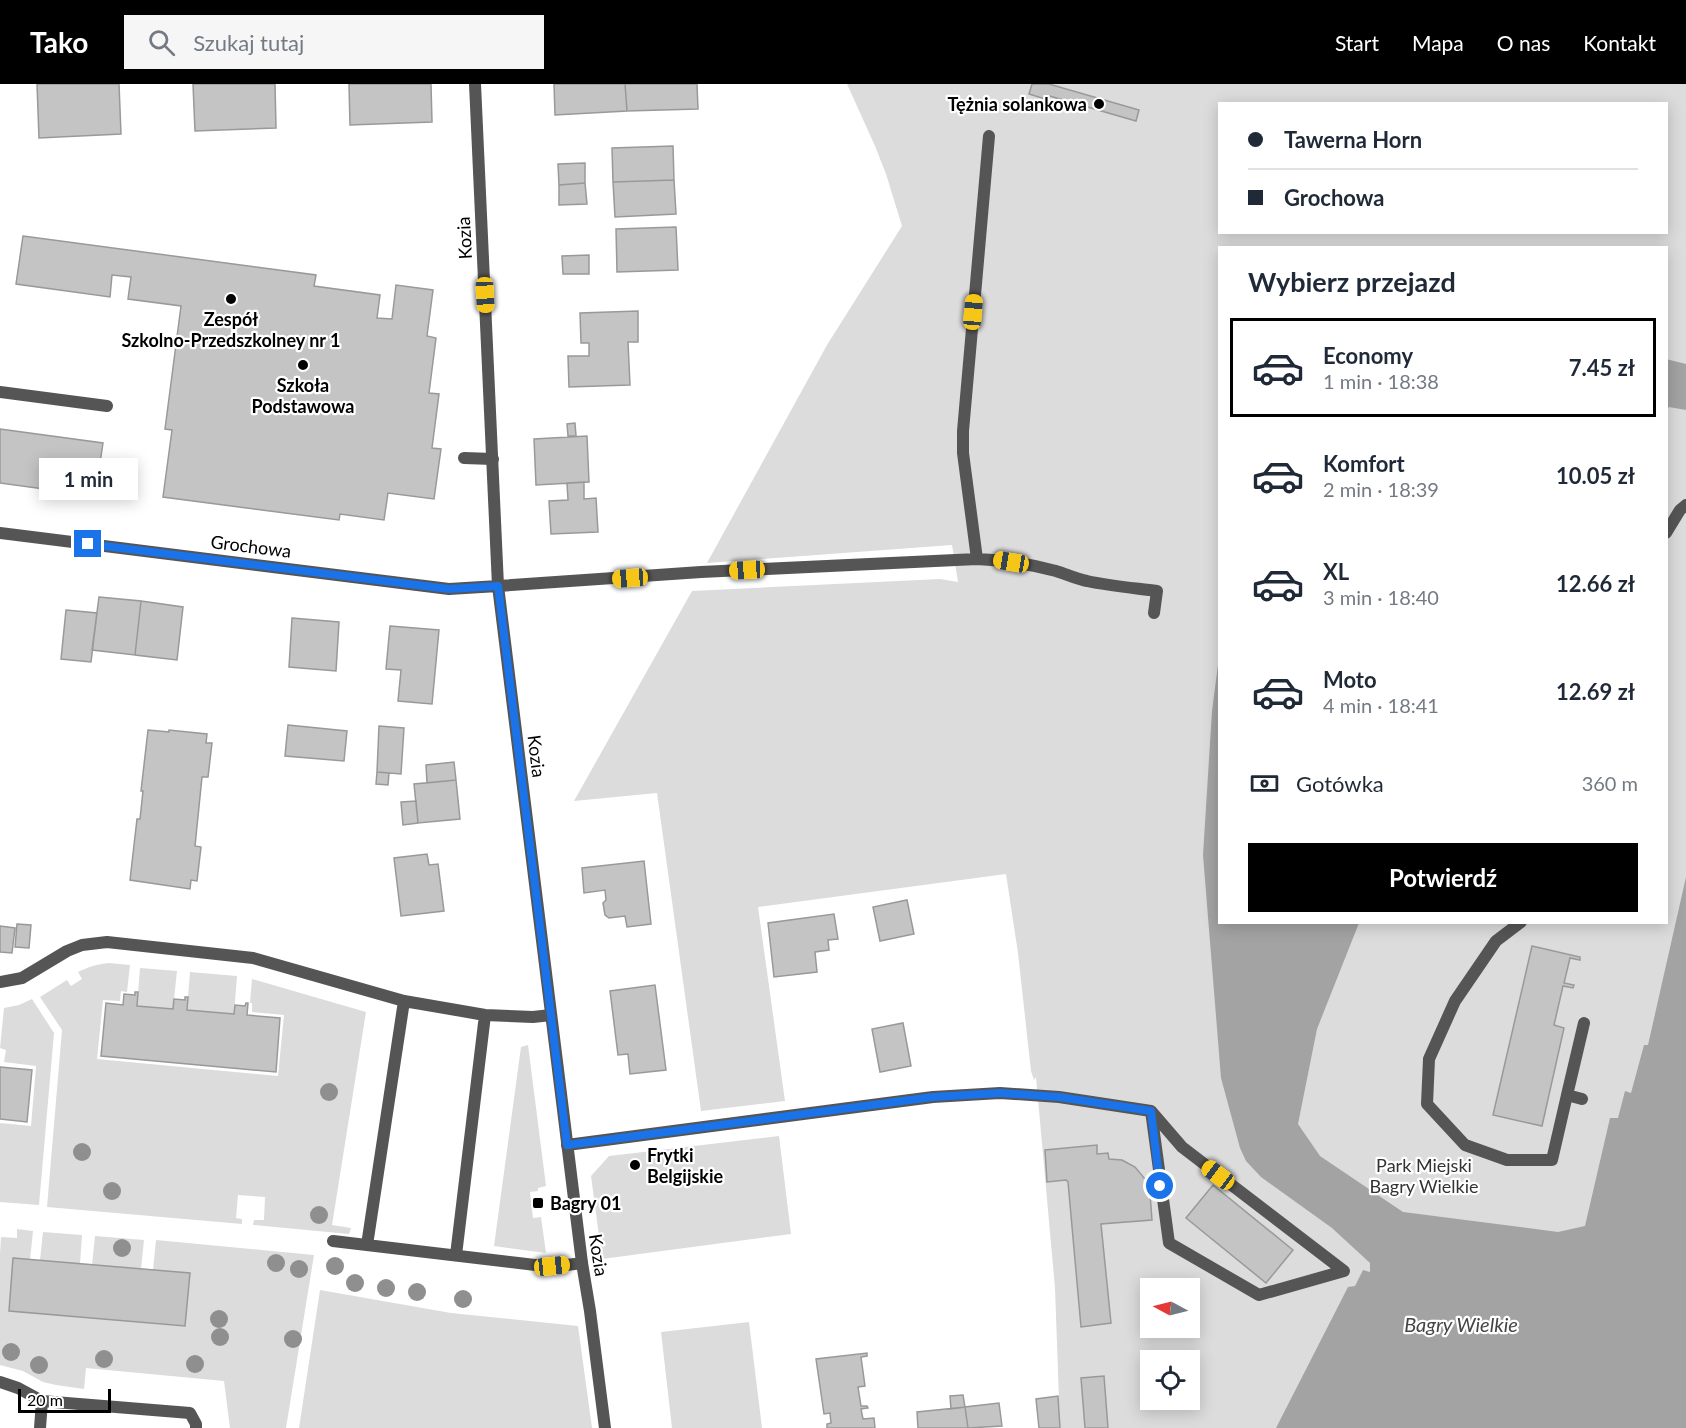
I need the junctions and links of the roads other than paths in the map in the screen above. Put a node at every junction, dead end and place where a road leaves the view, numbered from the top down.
1 (475, 84) edge
2 (989, 136) dead end
3 (0, 392) edge
4 (107, 406) dead end
5 (464, 458) dead end
6 (493, 459) junction
7 (1686, 505) edge
8 (1668, 530) edge
9 (0, 533) edge
10 (977, 559) junction
11 (498, 586) junction
12 (1154, 613) dead end
13 (1518, 924) edge
14 (0, 982) edge
15 (404, 1001) junction
16 (485, 1015) junction
17 (551, 1015) junction
18 (1584, 1023) dead end
19 (1567, 1095) junction
20 (1582, 1099) dead end
21 (1151, 1111) junction
22 (567, 1145) junction
23 (333, 1241) dead end
24 (367, 1245) junction
25 (456, 1255) junction
26 (582, 1263) junction
27 (0, 1382) edge
28 (42, 1401) junction
29 (40, 1428) edge
30 (196, 1428) edge
31 (605, 1428) edge

1 - 6 street, Kozia
2 - 10 street
3 - 4 street
5 - 6 street
6 - 11 street, Kozia
7 - 8 street
9 - 11 street, Grochowa
10 - 11 street, Grochowa
10 - 12 street, Grochowa
11 - 17 street, Kozia
13 - 19 street
14 - 15 street
15 - 16 street
15 - 24 street
16 - 17 street
16 - 25 street
17 - 22 street, Kozia
18 - 19 street
19 - 20 street
21 - 21 street
21 - 22 street
22 - 26 street, Kozia
23 - 24 street
24 - 25 street
25 - 26 street
26 - 31 street, Kozia
27 - 28 street
28 - 29 street
28 - 30 street

